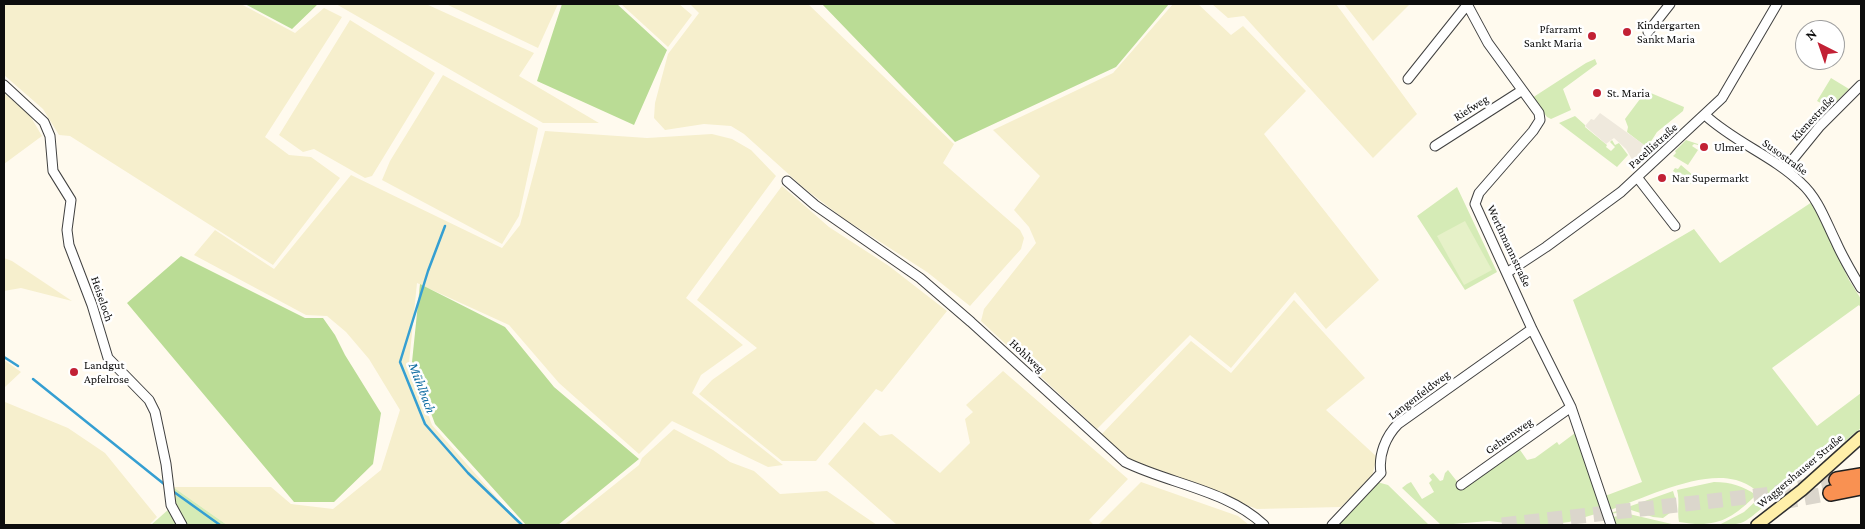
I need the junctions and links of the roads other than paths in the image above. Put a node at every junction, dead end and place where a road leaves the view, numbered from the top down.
1 (1670, 4) edge
2 (1777, 4) edge
3 (1467, 5) edge
4 (1648, 32) dead end
5 (1408, 79) dead end
6 (4, 85) edge
7 (1861, 85) edge
8 (1521, 91) junction
9 (1705, 115) junction
10 (1435, 146) dead end
11 (1785, 169) junction
12 (1637, 177) junction
13 (786, 182) dead end
14 (1675, 226) dead end
15 (1508, 272) junction
16 (1861, 288) edge
17 (1532, 329) junction
18 (1572, 407) junction
19 (1861, 437) edge
20 (1861, 476) edge
21 (1461, 485) dead end
22 (1861, 488) edge
23 (182, 525) edge
24 (1264, 525) edge
25 (1332, 525) edge
26 (1611, 525) edge
27 (1757, 525) edge

1 - 4 street
2 - 9 street, Pacellistraße
3 - 5 street
3 - 8 street, Werthmannstraße
6 - 23 street, Heiseloch
7 - 11 street, Kienestraße
8 - 10 street, Riefweg
8 - 15 street, Werthmannstraße
9 - 11 street, Susostraße
9 - 12 street, Pacellistraße
11 - 16 street, Susostraße
12 - 14 street
12 - 15 street, Pacellistraße
13 - 24 street, Hohlweg
15 - 17 street, Werthmannstraße
17 - 18 street, Werthmannstraße
17 - 25 street, Langenfeldweg
18 - 21 street, Gehrenweg
18 - 26 street, Werthmannstraße
19 - 27 street, Waggershauser Straße
20 - 22 highway

